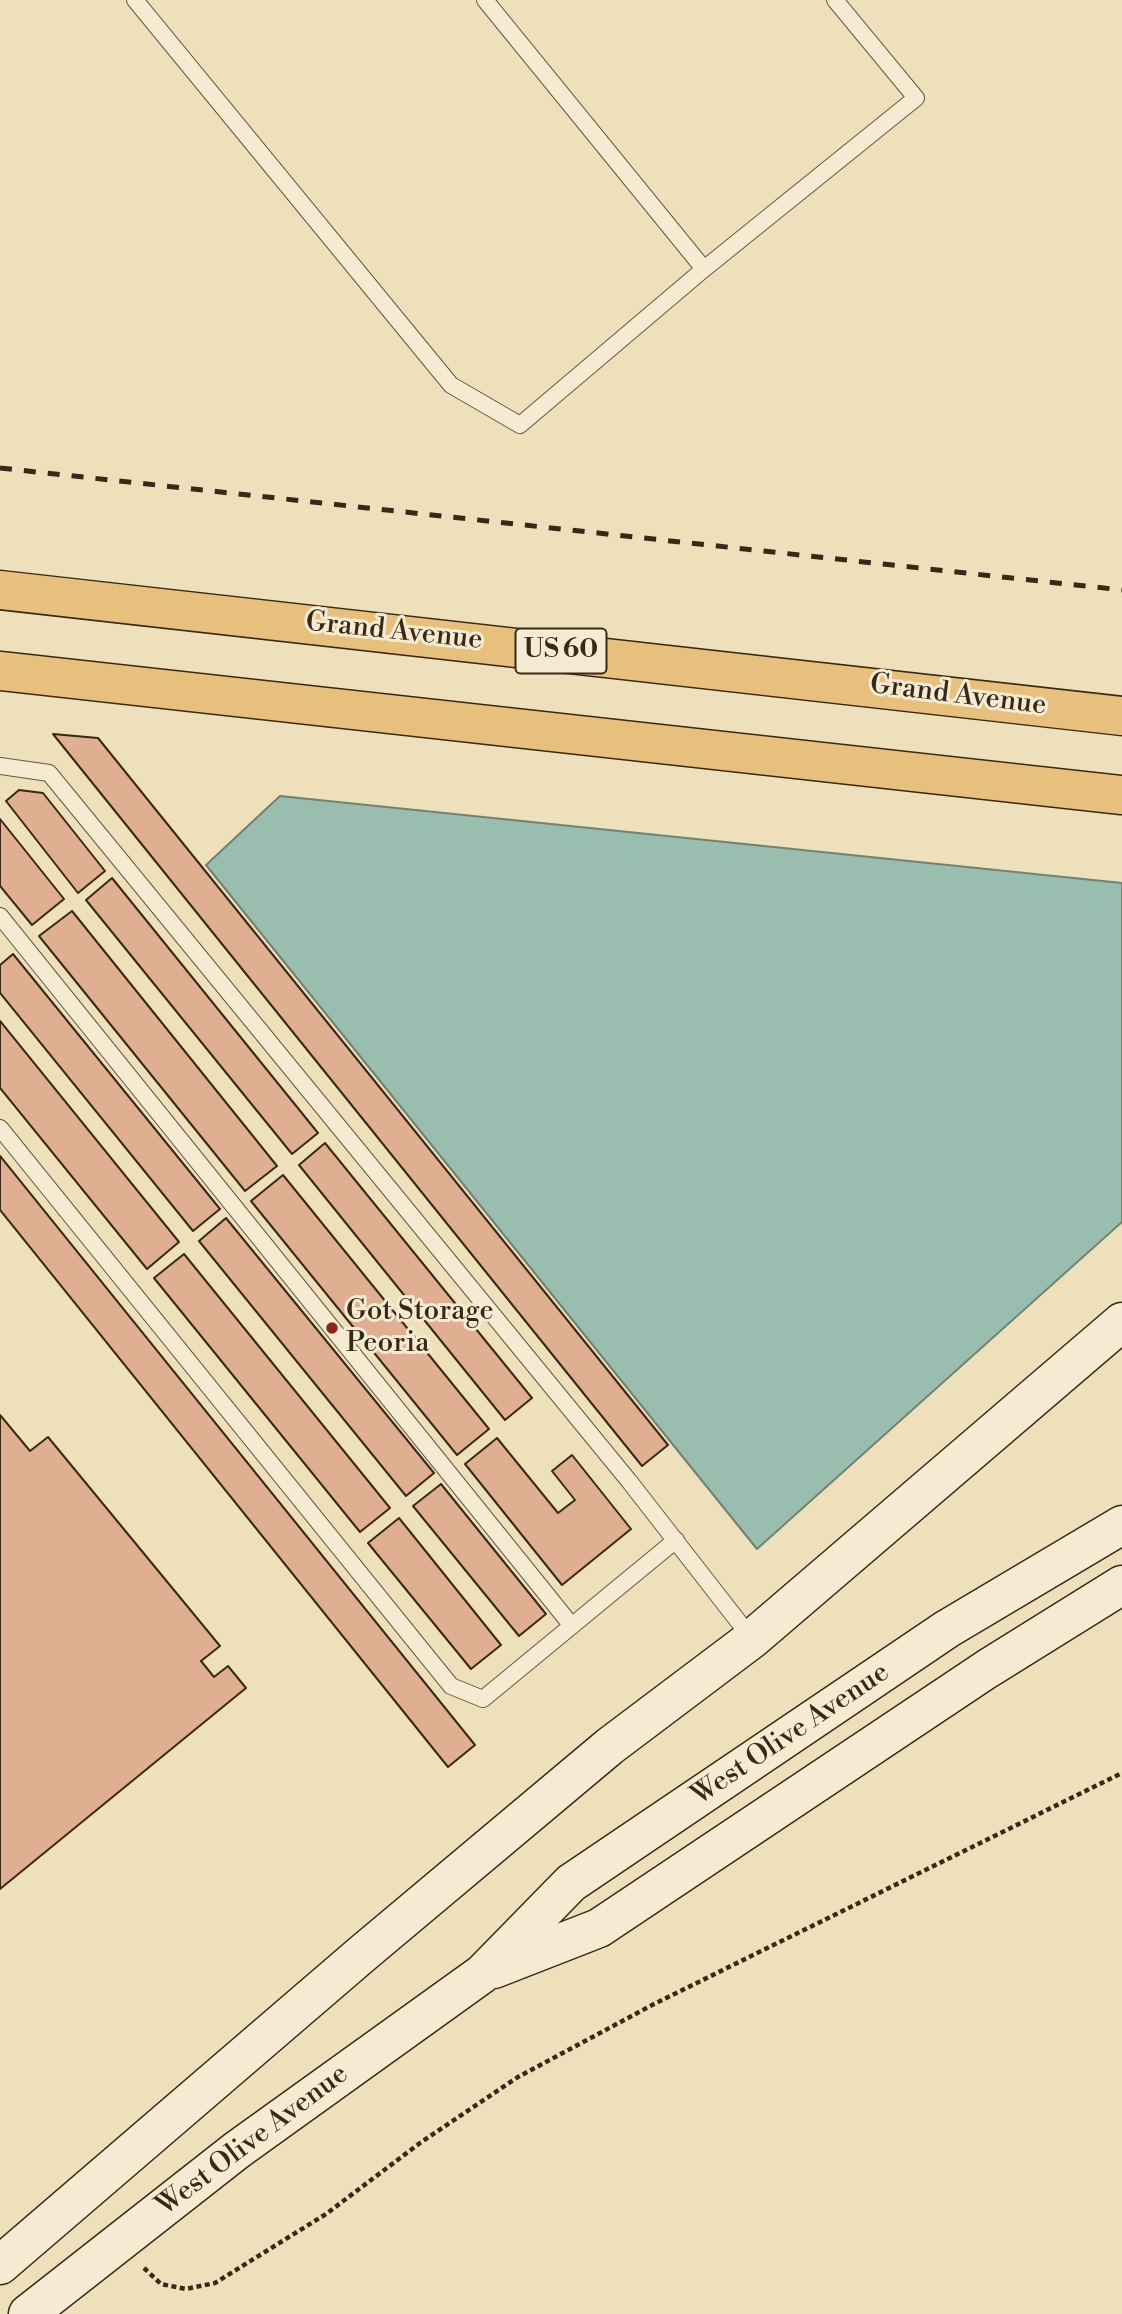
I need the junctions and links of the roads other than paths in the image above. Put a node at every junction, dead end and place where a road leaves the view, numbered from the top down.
1 (135, 0) edge
2 (485, 0) edge
3 (835, 0) edge
4 (704, 269) junction
5 (0, 590) edge
6 (0, 671) edge
7 (1122, 716) edge
8 (0, 766) edge
9 (1122, 795) edge
10 (0, 916) edge
11 (0, 1128) edge
12 (1122, 1322) edge
13 (1122, 1525) edge
14 (676, 1540) junction
15 (1122, 1585) edge
16 (572, 1626) junction
17 (752, 1639) junction
18 (482, 1974) junction
19 (0, 2265) edge
20 (28, 2314) edge

1 - 4 lane
2 - 4 lane
3 - 4 lane
5 - 7 highway, Grand Avenue / US 60
6 - 9 highway
8 - 14 lane
10 - 16 lane
11 - 16 lane
12 - 17 main road
13 - 18 main road, West Olive Avenue
14 - 16 lane
14 - 17 lane
15 - 18 main road, West Olive Avenue
17 - 19 main road
18 - 20 main road, West Olive Avenue

